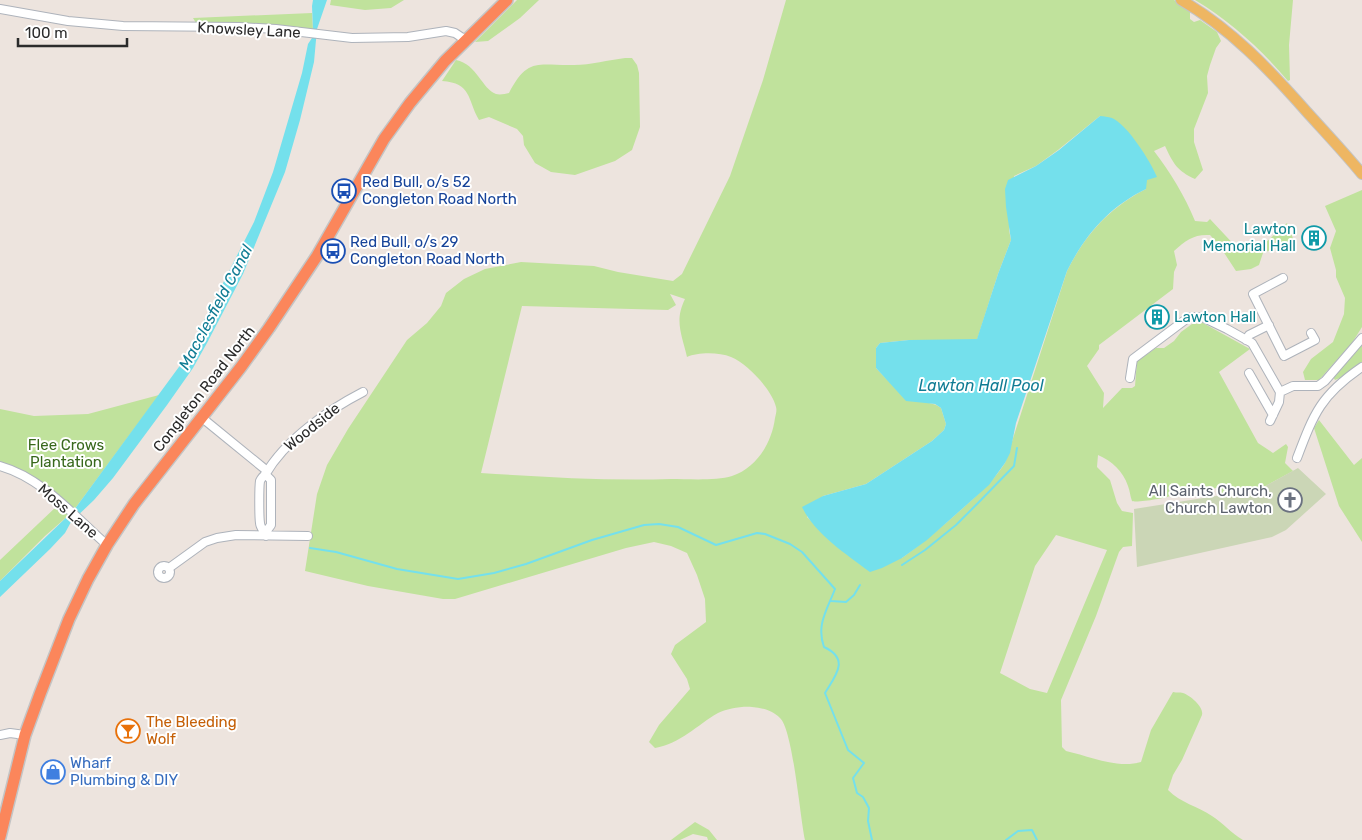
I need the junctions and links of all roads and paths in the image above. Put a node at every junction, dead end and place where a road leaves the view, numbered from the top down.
1 (507, 0) edge
2 (1181, 0) edge
3 (0, 9) edge
4 (466, 41) junction
5 (1362, 174) edge
6 (1283, 278) dead end
7 (1269, 325) junction
8 (1311, 333) dead end
9 (1362, 338) edge
10 (1246, 340) junction
11 (1362, 367) edge
12 (1249, 373) dead end
13 (1130, 378) dead end
14 (1325, 381) junction
15 (1337, 385) junction
16 (363, 392) dead end
17 (1280, 392) junction
18 (201, 417) junction
19 (1297, 458) dead end
20 (0, 466) edge
21 (266, 472) junction
22 (266, 534) junction
23 (308, 536) dead end
24 (107, 545) junction
25 (169, 568) dead end
26 (0, 735) edge
27 (25, 735) junction
28 (0, 838) edge

1 - 4 highway, Congleton Road North
2 - 5 main road
3 - 4 street, Knowsley Lane
4 - 18 highway, Congleton Road North
6 - 7 street
7 - 8 street
7 - 10 street
9 - 14 street
10 - 13 street
10 - 17 street
11 - 15 street
12 - 17 street
14 - 15 street
14 - 17 street
15 - 19 street
16 - 21 street, Woodside
18 - 21 street
18 - 24 highway, Congleton Road North
20 - 24 street, Moss Lane
21 - 22 street
22 - 23 street
22 - 25 street
24 - 27 highway, Congleton Road North
26 - 27 street
27 - 28 highway, Congleton Road North

